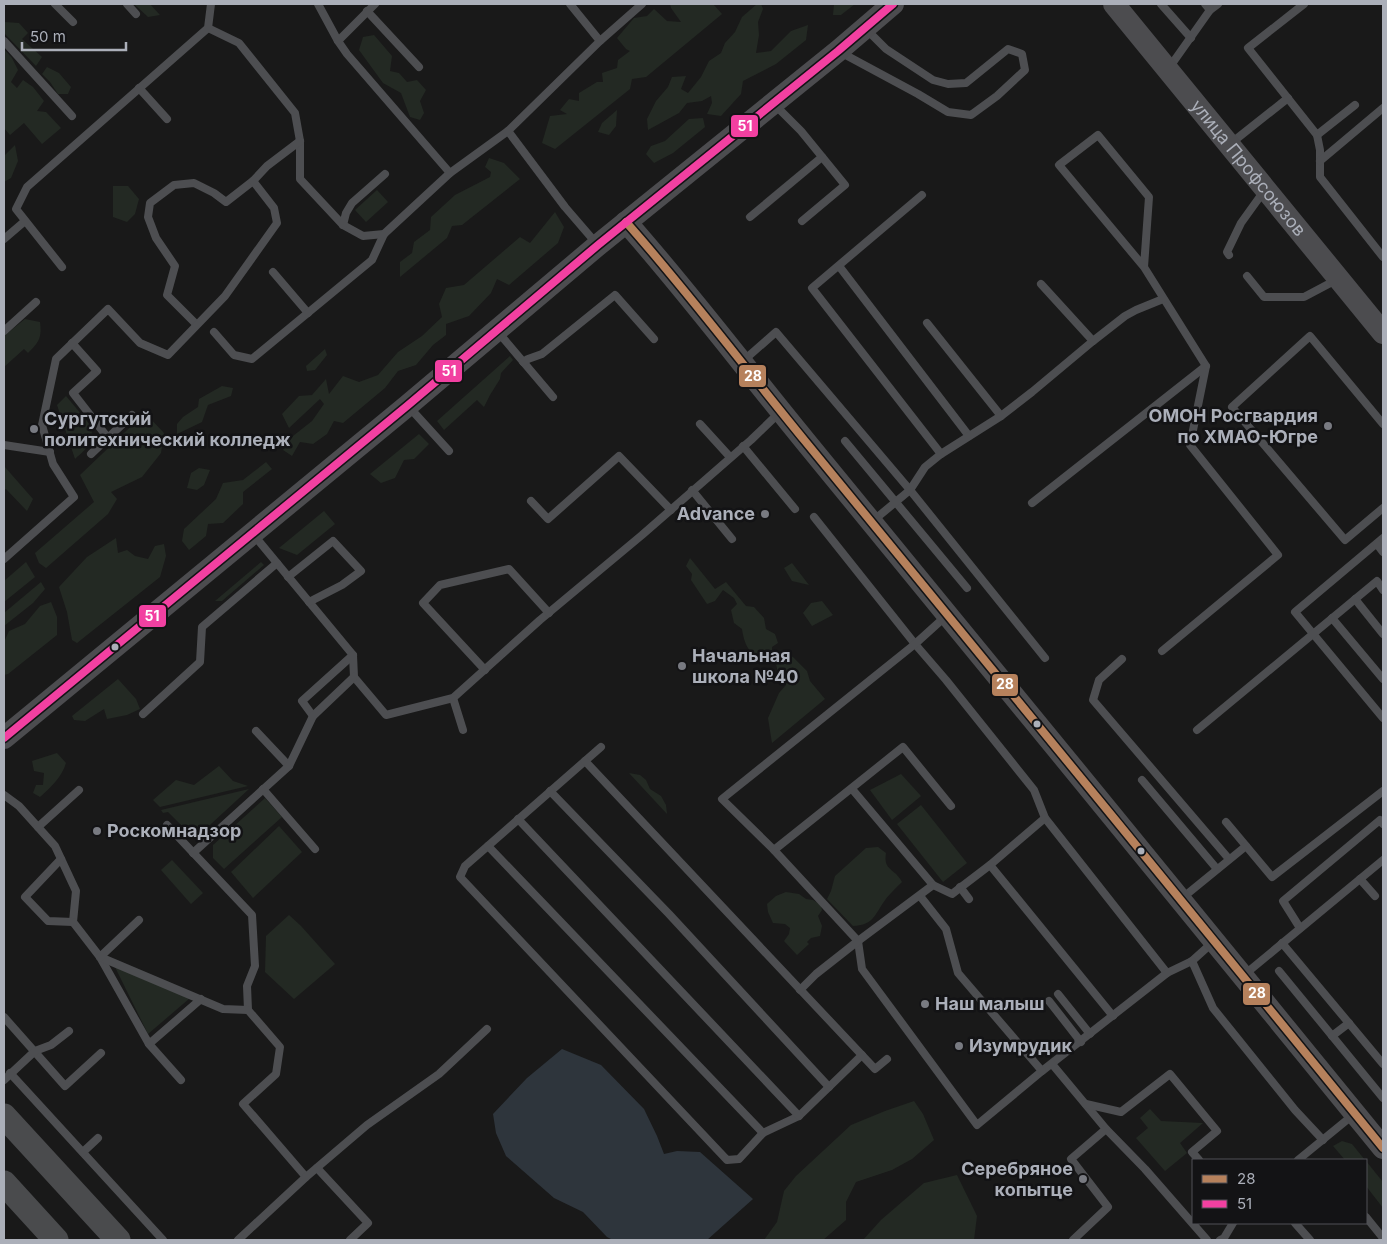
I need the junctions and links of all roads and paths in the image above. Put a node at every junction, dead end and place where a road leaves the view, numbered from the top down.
1 (55, 4) edge
2 (127, 4) edge
3 (211, 4) edge
4 (318, 4) edge
5 (375, 4) edge
6 (570, 4) edge
7 (642, 4) edge
8 (893, 4) edge
9 (1114, 4) edge
10 (1161, 4) edge
11 (1205, 4) edge
12 (1218, 4) edge
13 (1304, 4) edge
14 (1210, 10) junction
15 (367, 11) junction
16 (136, 14) dead end
17 (73, 22) dead end
18 (208, 28) junction
19 (866, 28) junction
20 (1191, 38) junction
21 (4, 41) edge
22 (338, 41) junction
23 (600, 41) junction
24 (838, 51) junction
25 (419, 67) dead end
26 (1168, 70) junction
27 (139, 88) junction
28 (1288, 98) junction
29 (774, 104) junction
30 (1355, 105) dead end
31 (1383, 108) edge
32 (72, 116) dead end
33 (167, 119) dead end
34 (508, 131) junction
35 (1317, 135) junction
36 (300, 140) junction
37 (1228, 145) junction
38 (822, 157) junction
39 (1320, 161) junction
40 (450, 173) junction
41 (385, 174) dead end
42 (252, 181) junction
43 (1265, 190) junction
44 (922, 195) dead end
45 (750, 217) dead end
46 (24, 220) junction
47 (626, 222) junction
48 (802, 222) dead end
49 (343, 225) junction
50 (384, 234) junction
51 (4, 239) edge
52 (598, 245) junction
53 (1229, 254) dead end
54 (1383, 257) edge
55 (839, 266) junction
56 (62, 267) dead end
57 (1144, 267) junction
58 (273, 272) dead end
59 (1246, 276) dead end
60 (1338, 279) junction
61 (1041, 284) dead end
62 (1163, 299) junction
63 (36, 302) dead end
64 (308, 313) junction
65 (928, 323) dead end
66 (196, 324) junction
67 (497, 330) junction
68 (4, 331) edge
69 (214, 332) dead end
70 (1383, 333) edge
71 (654, 339) dead end
72 (1093, 341) junction
73 (72, 343) junction
74 (523, 362) junction
75 (741, 362) junction
76 (1206, 366) junction
77 (552, 397) dead end
78 (407, 406) junction
79 (780, 411) junction
80 (132, 416) dead end
81 (1001, 416) junction
82 (700, 424) dead end
83 (1383, 424) edge
84 (969, 436) junction
85 (108, 438) junction
86 (846, 441) dead end
87 (4, 446) edge
88 (743, 446) junction
89 (448, 451) dead end
90 (50, 452) junction
91 (91, 454) dead end
92 (941, 454) junction
93 (730, 457) junction
94 (692, 490) junction
95 (910, 490) junction
96 (531, 501) dead end
97 (896, 502) junction
98 (1032, 503) dead end
99 (1383, 508) edge
100 (795, 509) dead end
101 (671, 510) junction
102 (814, 517) dead end
103 (872, 522) junction
104 (252, 533) junction
105 (732, 540) dead end
106 (1380, 541) edge
107 (1383, 552) edge
108 (4, 559) edge
109 (277, 562) junction
110 (288, 577) junction
111 (967, 588) dead end
112 (1383, 590) edge
113 (1355, 600) junction
114 (309, 602) junction
115 (549, 613) junction
116 (948, 614) junction
117 (1332, 618) junction
118 (1313, 634) junction
119 (1383, 634) edge
120 (915, 644) junction
121 (1162, 651) dead end
122 (353, 655) junction
123 (1046, 658) dead end
124 (1122, 659) dead end
125 (485, 670) junction
126 (354, 677) junction
127 (1383, 679) edge
128 (453, 698) junction
129 (143, 714) dead end
130 (313, 716) junction
131 (1383, 718) edge
132 (464, 730) dead end
133 (1197, 730) dead end
134 (256, 731) dead end
135 (4, 738) edge
136 (601, 747) dead end
137 (585, 761) junction
138 (289, 766) junction
139 (1142, 780) dead end
140 (263, 789) junction
141 (852, 789) junction
142 (79, 790) dead end
143 (550, 791) junction
144 (1383, 791) edge
145 (4, 795) edge
146 (951, 806) dead end
147 (1045, 818) junction
148 (518, 820) junction
149 (1226, 822) dead end
150 (1383, 824) edge
151 (167, 825) dead end
152 (38, 827) junction
153 (488, 846) junction
154 (1246, 846) junction
155 (315, 849) dead end
156 (774, 850) junction
157 (193, 853) junction
158 (1229, 859) junction
159 (61, 860) junction
160 (1383, 860) edge
161 (990, 865) junction
162 (1217, 869) junction
163 (1360, 879) junction
164 (933, 885) junction
165 (960, 887) junction
166 (920, 896) junction
167 (1374, 896) dead end
168 (969, 899) dead end
169 (1180, 900) junction
170 (139, 920) dead end
171 (73, 922) junction
172 (1300, 928) junction
173 (858, 941) junction
174 (1214, 941) junction
175 (1282, 943) junction
176 (100, 957) junction
177 (1192, 961) junction
178 (1279, 971) dead end
179 (1167, 973) junction
180 (1242, 976) junction
181 (800, 990) junction
182 (1058, 994) dead end
183 (201, 999) junction
184 (1049, 1001) dead end
185 (248, 1010) junction
186 (1113, 1016) junction
187 (4, 1017) edge
188 (1349, 1023) junction
189 (487, 1029) dead end
190 (68, 1031) dead end
191 (1090, 1034) junction
192 (1332, 1036) junction
193 (1081, 1042) junction
194 (149, 1044) junction
195 (34, 1051) junction
196 (101, 1053) dead end
197 (862, 1055) junction
198 (887, 1059) dead end
199 (1052, 1064) junction
200 (1383, 1064) edge
201 (1042, 1071) junction
202 (10, 1073) junction
203 (4, 1080) edge
204 (181, 1080) dead end
205 (829, 1087) junction
206 (1383, 1098) edge
207 (1086, 1104) junction
208 (1355, 1113) junction
209 (4, 1116) edge
210 (799, 1116) junction
211 (1106, 1129) junction
212 (763, 1133) junction
213 (98, 1138) dead end
214 (1323, 1140) junction
215 (1383, 1148) edge
216 (83, 1152) junction
217 (1198, 1159) edge
218 (1299, 1159) edge
219 (317, 1168) junction
220 (306, 1177) junction
221 (4, 1183) edge
222 (1367, 1218) edge
223 (1192, 1223) edge
224 (1193, 1224) edge
225 (1232, 1224) edge
226 (1296, 1224) edge
227 (48, 1235) edge
228 (1383, 1238) edge
229 (118, 1240) edge
230 (163, 1240) edge
231 (238, 1240) edge
232 (350, 1240) edge
233 (1072, 1240) edge
234 (1207, 1240) edge
235 (1220, 1240) edge
236 (1310, 1240) edge

1 - 17 lane
2 - 16 lane
3 - 18 lane
4 - 22 lane
5 - 15 lane
6 - 23 lane
7 - 23 lane
8 - 19 main road
9 - 26 main road, улица Профсоюзов
10 - 20 lane
11 - 14 lane
12 - 14 lane
13 - 28 lane
14 - 20 lane
15 - 22 lane
15 - 25 lane
18 - 27 lane
18 - 36 lane
19 - 24 main road
19 - 24 lane
20 - 26 lane
21 - 32 lane
22 - 40 lane
23 - 34 lane
24 - 29 main road
26 - 37 main road, улица Профсоюзов
27 - 33 lane
27 - 46 lane
28 - 35 lane
28 - 37 lane
29 - 38 lane
29 - 47 main road
30 - 35 lane
31 - 39 lane
34 - 40 lane
34 - 52 lane
35 - 39 lane
36 - 42 lane
36 - 49 lane
37 - 43 main road, улица Профсоюзов
38 - 45 lane
38 - 48 lane
39 - 54 lane
40 - 50 lane
41 - 49 lane
42 - 66 lane
42 - 66 lane
43 - 53 lane
43 - 60 main road, улица Профсоюзов
44 - 55 lane
46 - 51 lane
46 - 56 lane
47 - 52 main road
47 - 75 main road
49 - 50 lane
50 - 64 lane
52 - 67 main road
55 - 84 lane
55 - 92 lane
57 - 57 lane
57 - 62 lane
58 - 64 lane
59 - 60 lane
60 - 70 main road, улица Профсоюзов
61 - 72 lane
62 - 72 lane
62 - 76 lane
63 - 68 lane
64 - 69 lane
65 - 81 lane
66 - 73 lane
67 - 74 lane
67 - 78 main road
71 - 74 lane
72 - 81 lane
73 - 85 lane
73 - 90 lane
74 - 77 lane
75 - 79 main road
75 - 95 lane
76 - 98 lane
76 - 121 lane
78 - 89 lane
78 - 104 main road
79 - 88 lane
79 - 103 main road
80 - 85 lane
81 - 84 lane
82 - 93 lane
83 - 99 lane
84 - 92 lane
85 - 91 lane
86 - 97 lane
87 - 90 lane
88 - 93 lane
88 - 100 lane
90 - 108 lane
92 - 95 lane
93 - 94 lane
94 - 101 lane
94 - 105 lane
95 - 97 lane
95 - 123 lane
96 - 101 lane
97 - 103 lane
97 - 111 lane
101 - 115 lane
102 - 120 lane
103 - 116 main road
104 - 109 lane
104 - 135 main road
106 - 107 lane
106 - 118 lane
109 - 110 lane
109 - 129 lane
110 - 114 lane
110 - 114 lane
112 - 113 lane
113 - 117 lane
113 - 119 lane
114 - 122 lane
115 - 125 lane
115 - 125 lane
116 - 120 lane
116 - 169 main road
117 - 118 lane
117 - 127 lane
118 - 131 lane
118 - 133 lane
120 - 147 lane
120 - 156 lane
122 - 126 lane
122 - 130 lane
124 - 158 lane
125 - 128 lane
126 - 128 lane
126 - 130 lane
128 - 132 lane
130 - 138 lane
134 - 138 lane
136 - 137 lane
137 - 143 lane
137 - 181 lane
138 - 140 lane
139 - 162 lane
140 - 155 lane
140 - 157 lane
141 - 146 lane
141 - 156 lane
141 - 164 lane
142 - 152 lane
143 - 148 lane
143 - 205 lane
144 - 154 lane
145 - 152 lane
147 - 161 lane
147 - 179 lane
148 - 153 lane
148 - 210 lane
149 - 154 lane
150 - 172 lane
151 - 157 lane
152 - 159 lane
153 - 212 lane
153 - 212 lane
154 - 158 lane
156 - 173 lane
157 - 185 lane
158 - 162 lane
159 - 171 lane
159 - 171 lane
160 - 163 lane
161 - 165 lane
161 - 186 lane
162 - 169 lane
163 - 167 lane
163 - 172 lane
164 - 165 lane
164 - 166 lane
165 - 168 lane
166 - 173 lane
166 - 201 lane
169 - 174 main road
170 - 176 lane
171 - 176 lane
172 - 175 lane
173 - 181 lane
173 - 201 lane
174 - 177 lane
174 - 180 main road
175 - 180 lane
175 - 188 lane
176 - 183 lane
176 - 194 lane
177 - 179 lane
177 - 214 lane
178 - 192 lane
179 - 186 lane
180 - 208 main road
181 - 197 lane
182 - 191 lane
183 - 185 lane
183 - 194 lane
184 - 193 lane
185 - 220 lane
186 - 191 lane
187 - 195 lane
188 - 192 lane
188 - 200 lane
189 - 219 lane
190 - 195 lane
191 - 193 lane
192 - 206 lane
193 - 199 lane
194 - 204 lane
195 - 196 lane
195 - 202 lane
197 - 198 lane
197 - 205 lane
199 - 201 lane
199 - 207 lane
202 - 203 lane
202 - 216 lane
205 - 210 lane
207 - 211 lane
207 - 217 lane
208 - 214 lane
208 - 215 main road
209 - 229 main road
210 - 212 lane
211 - 223 lane
211 - 233 lane
213 - 216 lane
214 - 218 lane
216 - 230 lane
219 - 220 lane
219 - 232 lane
220 - 231 lane
221 - 227 main road
222 - 228 lane
224 - 234 lane
225 - 235 lane
226 - 236 lane

